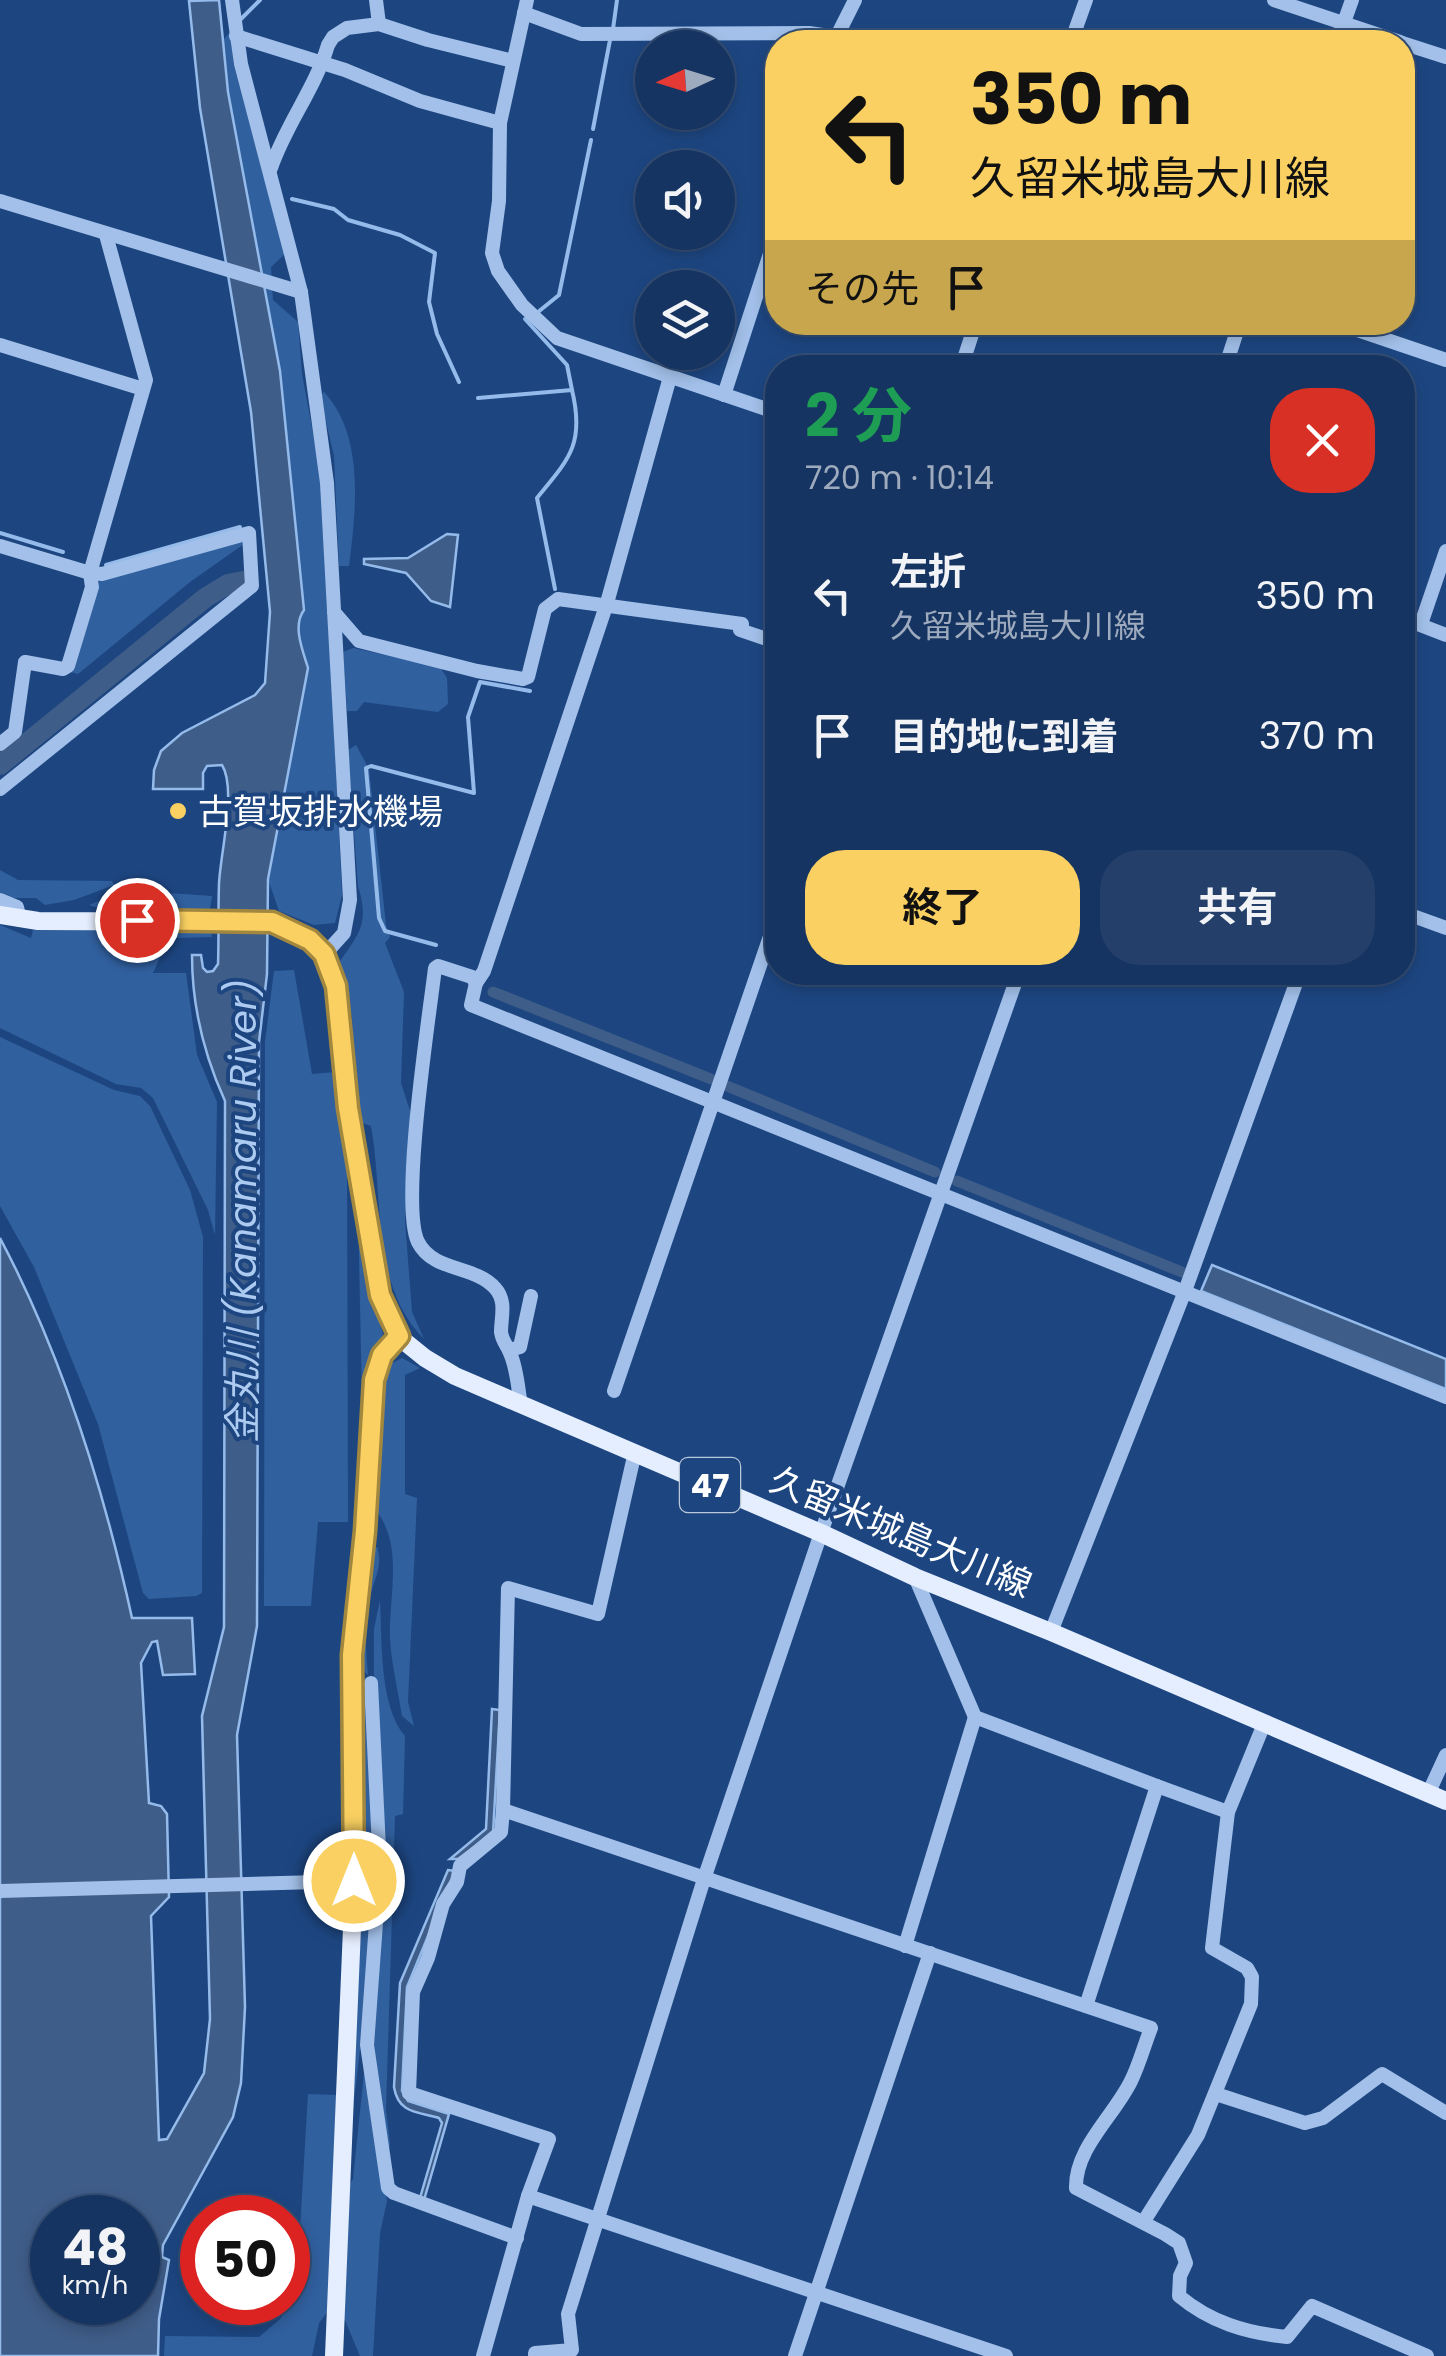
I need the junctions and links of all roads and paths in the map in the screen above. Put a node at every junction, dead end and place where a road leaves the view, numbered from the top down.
1 (376, 0) edge
2 (856, 0) edge
3 (1086, 0) edge
4 (1274, 0) edge
5 (1352, 0) edge
6 (526, 6) edge
7 (234, 20) edge
8 (380, 24) junction
9 (1344, 25) junction
10 (840, 30) edge
11 (1075, 30) edge
12 (1342, 30) edge
13 (1360, 30) edge
14 (765, 33) edge
15 (1415, 47) edge
16 (1446, 57) edge
17 (513, 61) junction
18 (323, 62) junction
19 (500, 123) junction
20 (271, 168) junction
21 (0, 201) edge
22 (106, 234) junction
23 (765, 269) edge
24 (301, 292) junction
25 (1372, 335) edge
26 (0, 344) edge
27 (1446, 360) edge
28 (670, 377) junction
29 (143, 389) junction
30 (724, 395) junction
31 (765, 408) edge
32 (0, 546) edge
33 (1446, 550) edge
34 (90, 573) junction
35 (607, 604) junction
36 (334, 612) junction
37 (1415, 622) edge
38 (1421, 624) junction
39 (1446, 635) edge
40 (765, 639) edge
41 (0, 744) edge
42 (0, 789) edge
43 (0, 900) edge
44 (0, 915) edge
45 (1415, 917) edge
46 (20, 920) junction
47 (1446, 928) edge
48 (765, 950) edge
49 (324, 954) junction
50 (476, 983) junction
51 (1014, 985) edge
52 (1295, 985) edge
53 (711, 1101) junction
54 (941, 1193) junction
55 (1185, 1292) junction
56 (531, 1296) dead end
57 (399, 1336) junction
58 (510, 1350) junction
59 (614, 1391) dead end
60 (1446, 1397) edge
61 (521, 1405) junction
62 (635, 1452) junction
63 (821, 1533) junction
64 (915, 1577) junction
65 (1052, 1632) junction
66 (370, 1683) dead end
67 (975, 1717) junction
68 (1264, 1724) junction
69 (1446, 1755) edge
70 (1157, 1786) junction
71 (1437, 1797) edge
72 (502, 1810) junction
73 (1228, 1812) junction
74 (704, 1879) junction
75 (348, 1881) junction
76 (0, 1891) edge
77 (906, 1946) junction
78 (930, 1953) junction
79 (1086, 2006) junction
80 (1216, 2094) junction
81 (1446, 2114) edge
82 (528, 2196) junction
83 (597, 2218) junction
84 (1144, 2220) junction
85 (516, 2238) junction
86 (815, 2292) junction
87 (334, 2356) edge
88 (483, 2356) edge
89 (536, 2356) edge
90 (795, 2356) edge
91 (1006, 2356) edge
92 (1427, 2356) edge

1 - 8 street
2 - 10 street
3 - 11 street
4 - 9 street
5 - 9 street
6 - 14 street
6 - 17 street
7 - 18 street
7 - 20 street
8 - 17 street
8 - 18 street
9 - 12 street
9 - 13 street
15 - 16 street
17 - 19 street
18 - 19 street
18 - 20 street
19 - 28 street
20 - 24 street
21 - 22 street
22 - 24 street
22 - 29 street
23 - 30 street
24 - 36 street
25 - 27 street
26 - 29 street
28 - 30 street
28 - 35 street
29 - 34 street
30 - 31 street
32 - 34 street
33 - 38 street
34 - 41 street
34 - 42 street
35 - 36 street
35 - 40 street
35 - 50 street
36 - 49 street
37 - 38 street
38 - 39 street
43 - 46 street
44 - 46 main road
45 - 47 street
46 - 49 main road
48 - 53 street
49 - 57 main road, 久留米城島大川線 / 47
50 - 53 street
50 - 58 street
51 - 54 street
52 - 55 street
53 - 54 street
53 - 59 street
54 - 55 street
54 - 63 street
55 - 60 street
55 - 65 street
56 - 58 street
57 - 61 main road, 久留米城島大川線 / 47
57 - 75 main road
58 - 61 street
61 - 62 main road, 久留米城島大川線 / 47
62 - 63 main road, 久留米城島大川線 / 47
62 - 72 street
63 - 64 main road, 久留米城島大川線 / 47
63 - 74 street
64 - 65 main road, 久留米城島大川線 / 47
64 - 67 street
65 - 68 main road, 久留米城島大川線 / 47
66 - 85 street
67 - 70 street
67 - 77 street
68 - 71 main road, 久留米城島大川線 / 47
68 - 73 street
69 - 71 street
70 - 73 street
70 - 79 street
72 - 74 street
72 - 82 street
73 - 80 street
74 - 77 street
74 - 83 street
75 - 76 street
75 - 87 main road
77 - 78 street
78 - 79 street
78 - 86 street
79 - 84 street
80 - 81 street
80 - 84 street
82 - 83 street
82 - 85 street
83 - 86 street
83 - 89 street
84 - 92 street
85 - 88 street
86 - 90 street
86 - 91 street

